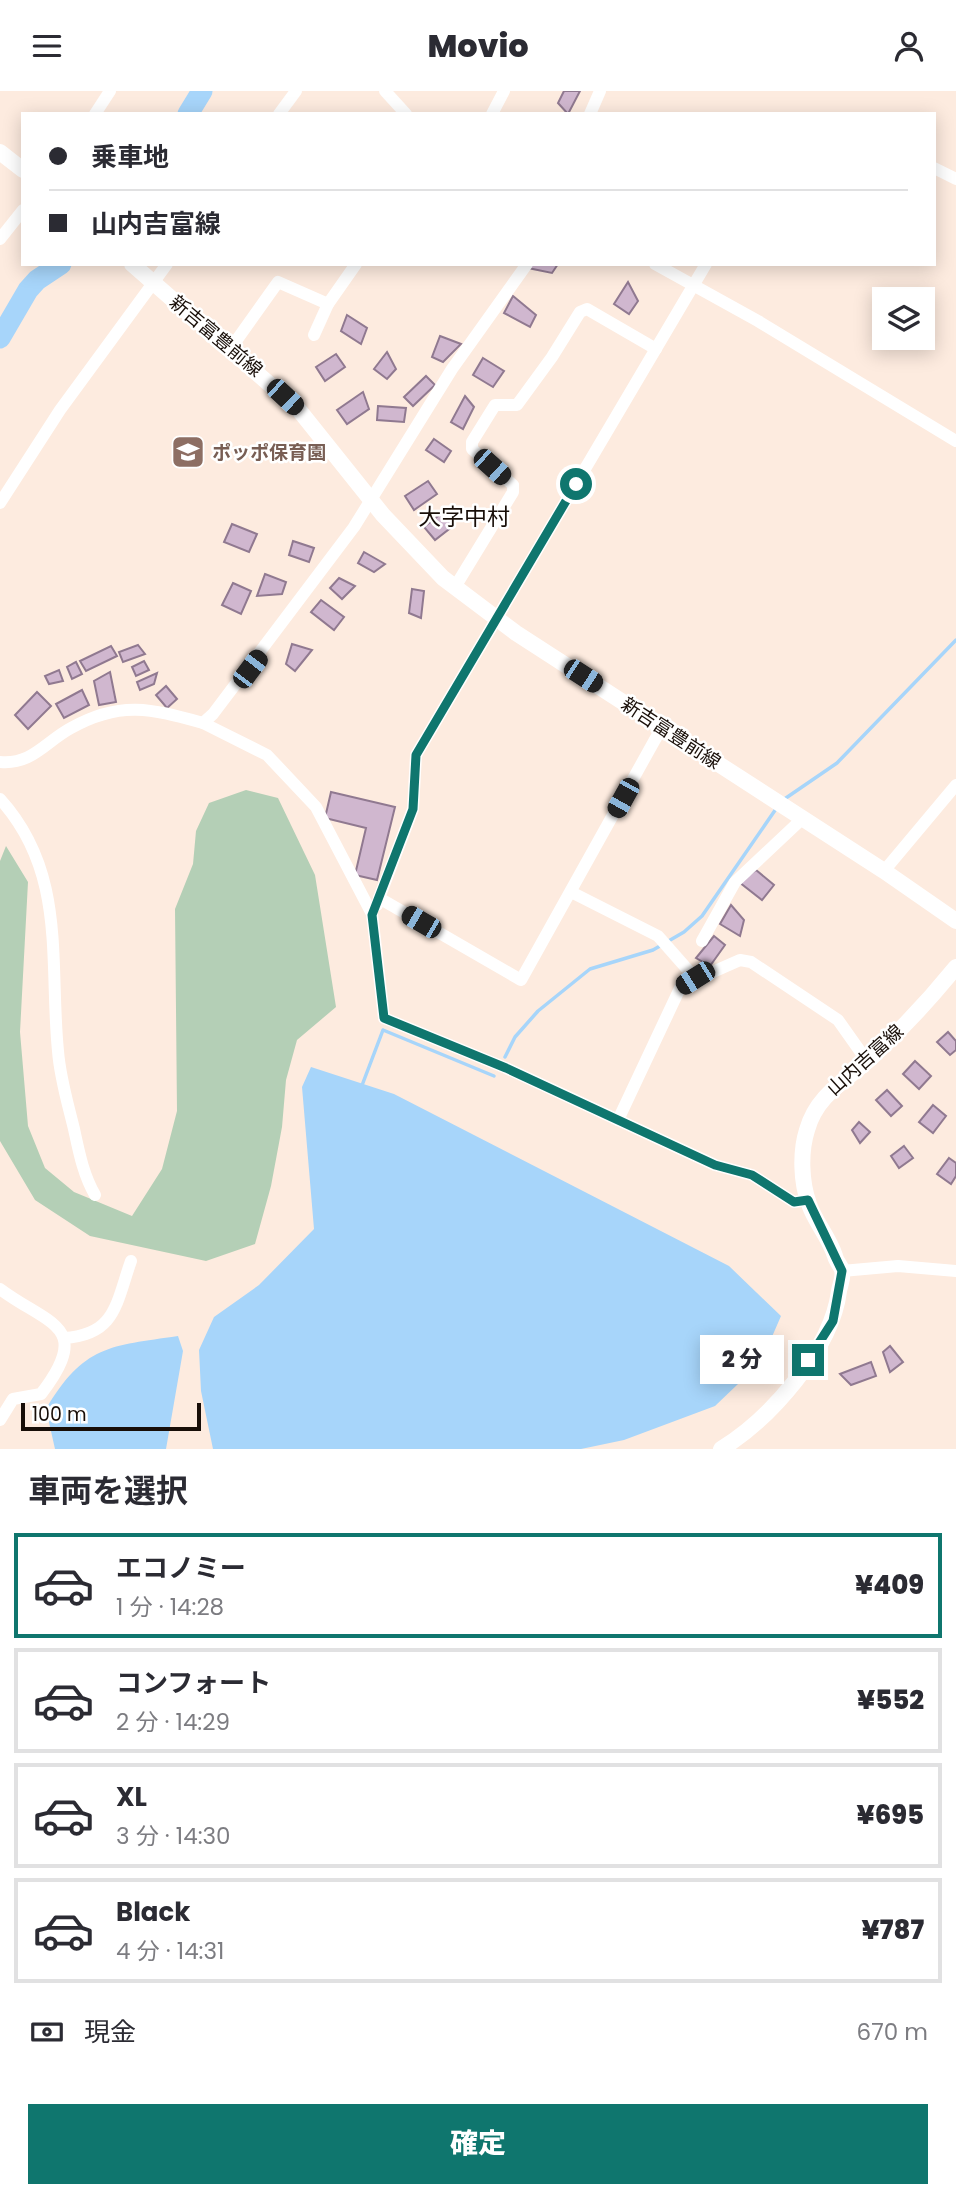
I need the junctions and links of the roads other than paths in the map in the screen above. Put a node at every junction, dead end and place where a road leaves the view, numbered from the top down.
1 (110, 91) edge
2 (296, 91) edge
3 (385, 91) edge
4 (504, 91) edge
5 (600, 91) edge
6 (96, 112) edge
7 (280, 112) edge
8 (404, 112) edge
9 (493, 112) edge
10 (591, 112) edge
11 (0, 152) edge
12 (21, 168) edge
13 (936, 169) edge
14 (956, 179) edge
15 (21, 213) edge
16 (0, 239) edge
17 (134, 266) edge
18 (166, 266) edge
19 (355, 266) edge
20 (526, 266) edge
21 (659, 266) edge
22 (705, 266) edge
23 (154, 283) junction
24 (693, 287) junction
25 (328, 303) junction
26 (314, 335) dead end
27 (231, 348) junction
28 (656, 349) junction
29 (956, 441) edge
30 (372, 498) junction
31 (0, 503) edge
32 (455, 587) junction
33 (497, 618) junction
34 (203, 723) junction
35 (662, 727) junction
36 (0, 762) edge
37 (956, 785) edge
38 (0, 799) edge
39 (802, 819) junction
40 (884, 871) junction
41 (570, 892) junction
42 (379, 898) junction
43 (372, 915) junction
44 (956, 921) edge
45 (702, 941) dead end
46 (956, 967) edge
47 (695, 978) junction
48 (867, 1061) junction
49 (618, 1120) junction
50 (95, 1195) dead end
51 (808, 1200) junction
52 (131, 1261) dead end
53 (842, 1271) junction
54 (956, 1271) edge
55 (0, 1289) edge
56 (64, 1338) junction
57 (0, 1420) edge
58 (721, 1449) edge

1 - 6 street
2 - 7 street
3 - 8 street
4 - 9 street
5 - 10 street
11 - 12 main road
13 - 14 street
15 - 16 street
17 - 23 main road, 新吉富豊前線
18 - 23 street
19 - 25 street
20 - 30 street
21 - 24 street
22 - 24 street
23 - 27 main road, 新吉富豊前線
23 - 31 street
24 - 28 street
24 - 29 street
25 - 26 street
25 - 27 street
27 - 30 main road, 新吉富豊前線
28 - 32 street
28 - 33 street
30 - 32 main road, 新吉富豊前線
30 - 34 street
32 - 33 main road, 新吉富豊前線
33 - 35 main road, 新吉富豊前線
33 - 42 street
34 - 36 street
34 - 43 street
35 - 39 main road, 新吉富豊前線
35 - 41 street
37 - 40 street
38 - 50 street
39 - 40 main road, 新吉富豊前線
39 - 45 street
40 - 44 main road, 新吉富豊前線
41 - 42 street
41 - 47 street
42 - 43 street
43 - 49 street
46 - 48 main road, 山内吉富線
47 - 48 street
47 - 49 street
48 - 51 main road, 山内吉富線
49 - 51 street
51 - 53 main road, 山内吉富線
52 - 56 street
53 - 54 street
53 - 58 main road
55 - 56 street
56 - 57 street

